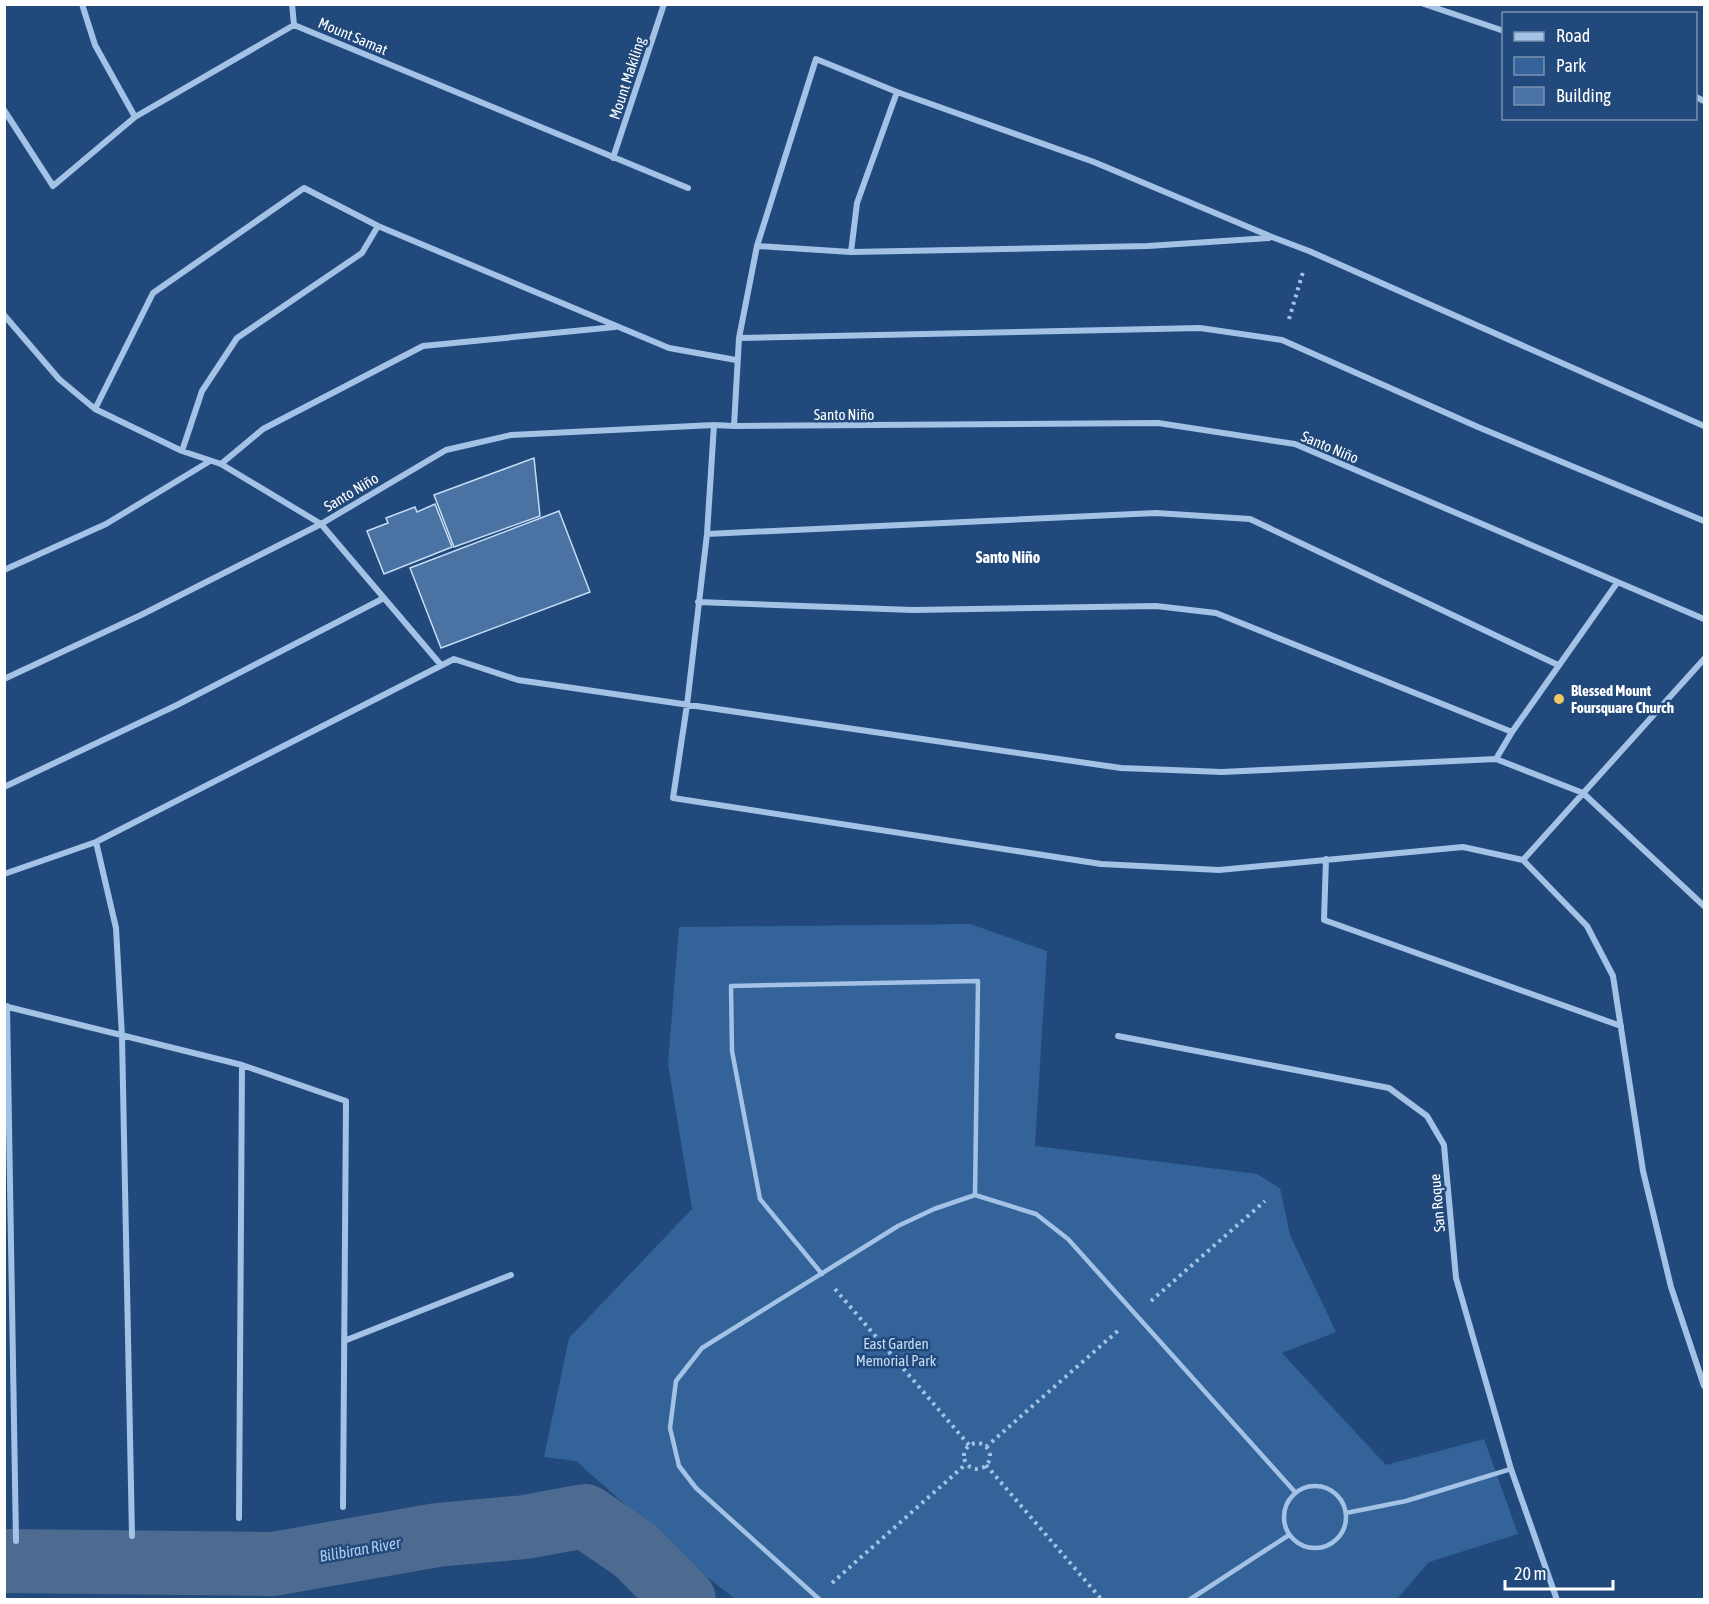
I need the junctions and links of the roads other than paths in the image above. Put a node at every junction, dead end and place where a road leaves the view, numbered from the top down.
1 (82, 4) edge
2 (292, 4) edge
3 (664, 4) edge
4 (1424, 4) edge
5 (294, 25) junction
6 (1502, 31) edge
7 (897, 92) junction
8 (4, 110) edge
9 (135, 117) junction
10 (613, 158) junction
11 (688, 188) dead end
12 (378, 226) junction
13 (1272, 237) junction
14 (757, 246) junction
15 (850, 252) junction
16 (4, 315) edge
17 (618, 327) junction
18 (739, 338) junction
19 (736, 360) junction
20 (95, 409) junction
21 (714, 425) junction
22 (734, 426) junction
23 (1704, 426) edge
24 (182, 451) junction
25 (210, 461) junction
26 (221, 464) junction
27 (1704, 521) edge
28 (321, 524) junction
29 (707, 534) junction
30 (4, 570) edge
31 (1617, 583) junction
32 (384, 598) junction
33 (698, 602) junction
34 (1704, 619) edge
35 (1704, 659) edge
36 (441, 665) junction
37 (1558, 665) junction
38 (4, 679) edge
39 (687, 705) junction
40 (1512, 732) junction
41 (1496, 759) junction
42 (4, 787) edge
43 (1583, 793) junction
44 (96, 842) junction
45 (1326, 860) junction
46 (1523, 860) junction
47 (4, 874) edge
48 (1704, 906) edge
49 (6, 1006) edge
50 (1621, 1026) junction
51 (123, 1036) junction
52 (1118, 1036) dead end
53 (242, 1065) junction
54 (975, 1195) junction
55 (822, 1274) junction
56 (511, 1275) dead end
57 (344, 1341) junction
58 (1704, 1386) edge
59 (1511, 1470) junction
60 (1295, 1492) junction
61 (343, 1507) dead end
62 (1346, 1513) junction
63 (239, 1518) dead end
64 (1290, 1535) junction
65 (132, 1536) dead end
66 (16, 1541) dead end
67 (818, 1598) edge
68 (1188, 1599) edge
69 (1557, 1599) edge

1 - 9 street
2 - 5 street
3 - 10 street, Mount Makiling
4 - 6 street
5 - 9 street, Mount Samat
5 - 10 street, Mount Samat
7 - 13 street
7 - 14 street
7 - 15 street
8 - 9 street, Mount Samat
10 - 11 street, Mount Samat
12 - 17 street
12 - 20 street
12 - 24 street
13 - 15 street
13 - 23 street
14 - 15 street
14 - 18 street
16 - 20 street
17 - 19 street
17 - 26 street
18 - 19 street
18 - 27 street
19 - 22 street
20 - 24 street
21 - 22 street, Santo Niño
21 - 28 street, Santo Niño
21 - 29 street
22 - 31 street, Santo Niño
24 - 25 street
25 - 26 street
25 - 30 street
26 - 28 street
28 - 32 street
28 - 38 street, Santo Niño
29 - 33 street
29 - 37 street
31 - 34 street, Santo Niño
31 - 37 street
32 - 36 street
32 - 42 street
33 - 39 street
33 - 40 street
35 - 43 street
36 - 39 street
36 - 44 street
37 - 40 street
39 - 41 street
39 - 45 street
40 - 41 street
41 - 43 street
43 - 46 street
43 - 48 street
44 - 47 street
44 - 51 street
45 - 46 street
45 - 50 street
46 - 50 street
49 - 51 street
49 - 66 street
50 - 58 street
51 - 53 street
51 - 65 street
52 - 59 street, San Roque
53 - 57 street
53 - 63 street
54 - 55 lane
54 - 55 lane
54 - 60 lane
55 - 67 lane
56 - 57 street
57 - 61 street
59 - 62 lane
59 - 69 street, San Roque
60 - 62 lane
60 - 64 lane
62 - 64 lane
64 - 68 lane

